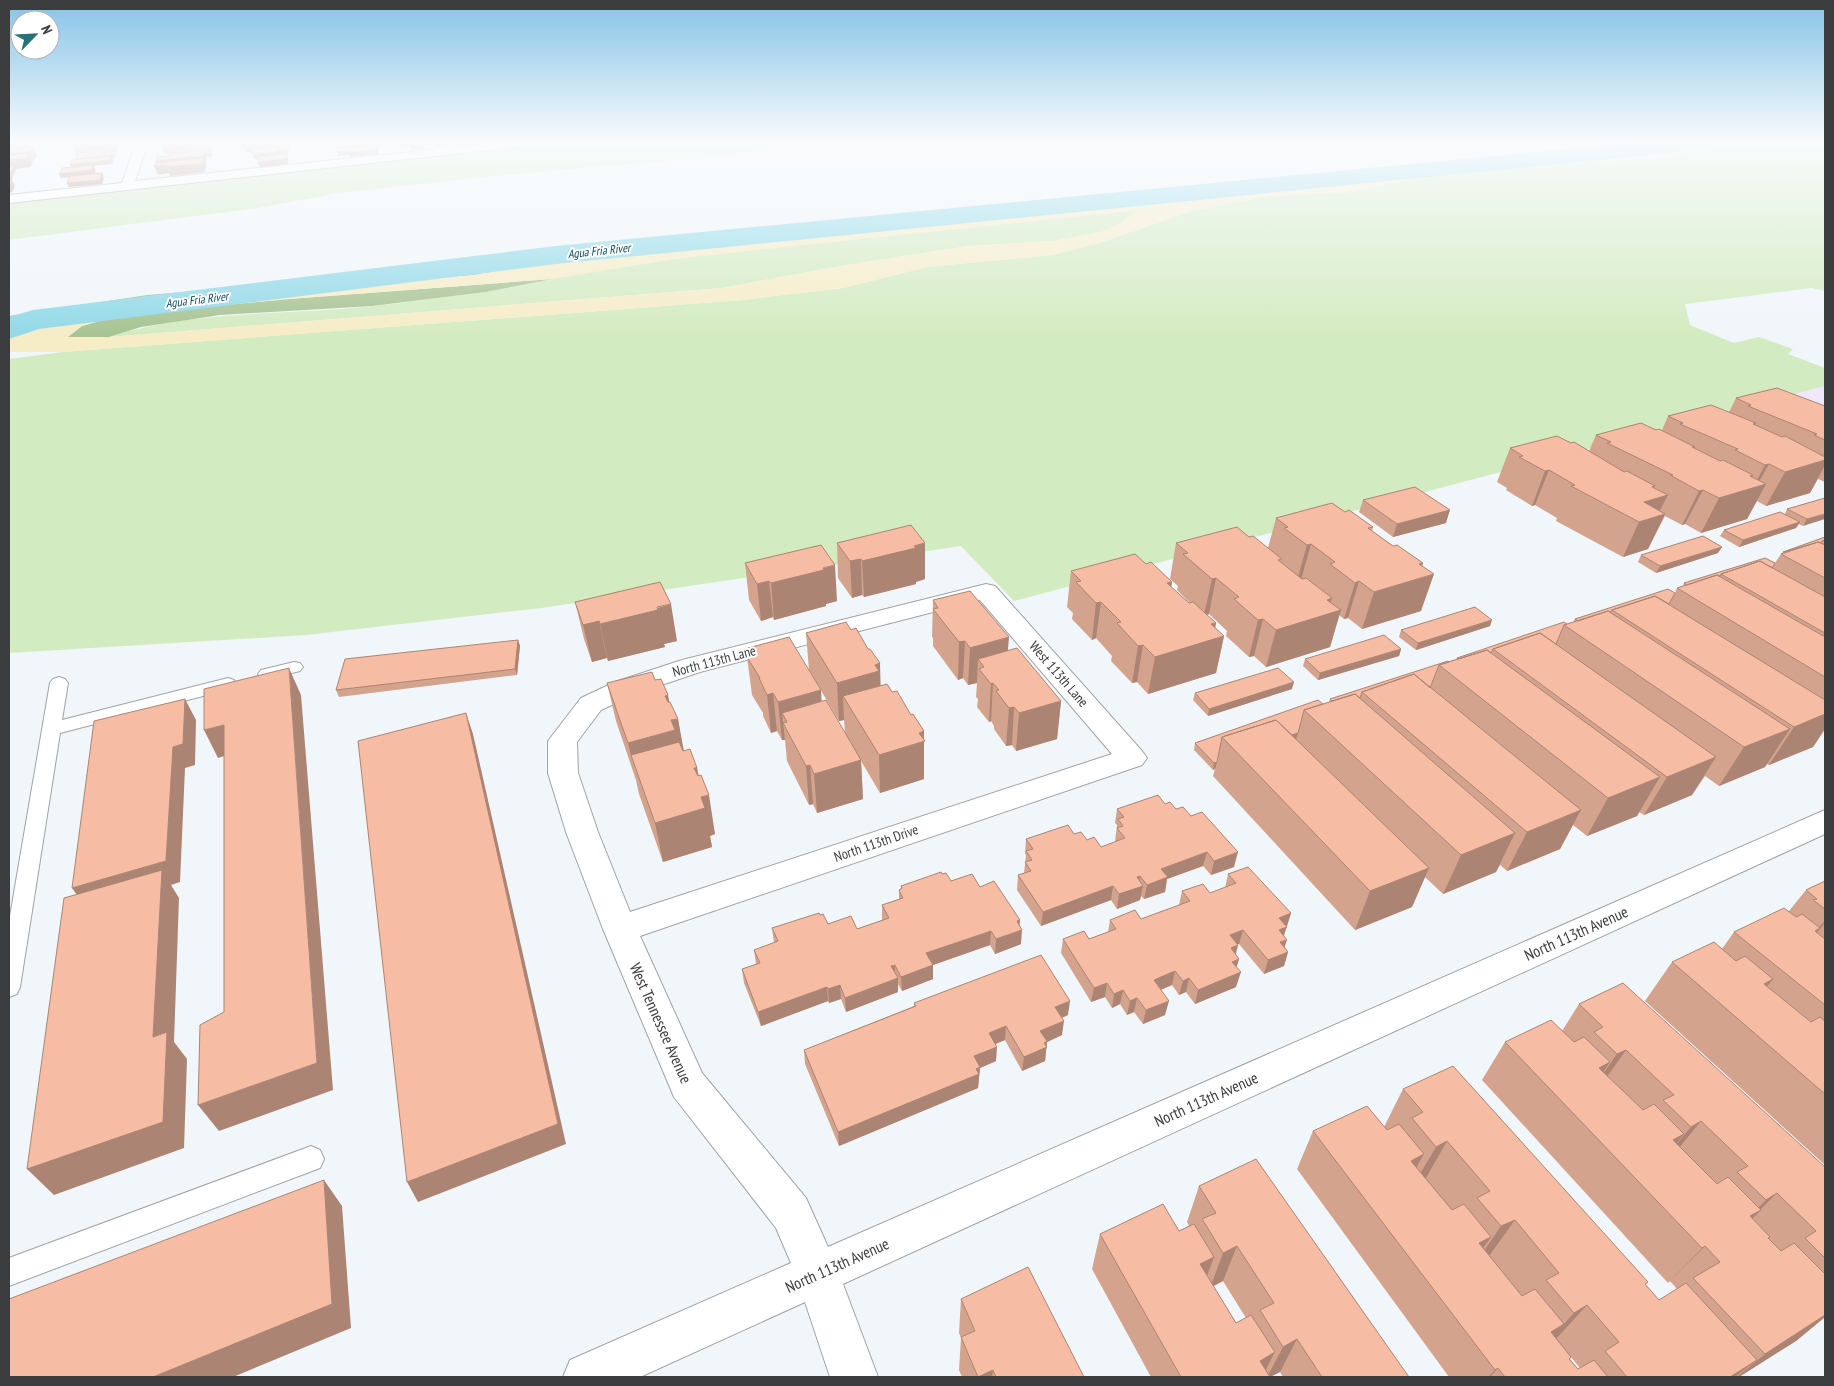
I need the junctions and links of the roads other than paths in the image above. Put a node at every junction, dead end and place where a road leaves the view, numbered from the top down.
1 (986, 591) joint
2 (294, 667) dead end
3 (59, 683) dead end
4 (591, 704) joint
5 (51, 729) junction
6 (1132, 758) joint
7 (1825, 821) edge
8 (620, 929) junction
9 (9, 987) edge
10 (311, 1159) dead end
11 (9, 1272) edge
12 (818, 1273) junction
13 (588, 1377) edge
14 (854, 1377) edge

1 - 4 street, North 113th Lane
1 - 6 street, West 113th Lane
2 - 5 lane
3 - 5 lane
4 - 8 street, West Tennessee Avenue
5 - 9 lane
6 - 8 street, North 113th Drive
7 - 12 street, North 113th Avenue
8 - 12 street, West Tennessee Avenue
10 - 11 lane
12 - 13 street, North 113th Avenue
12 - 14 street, West Tennessee Avenue

